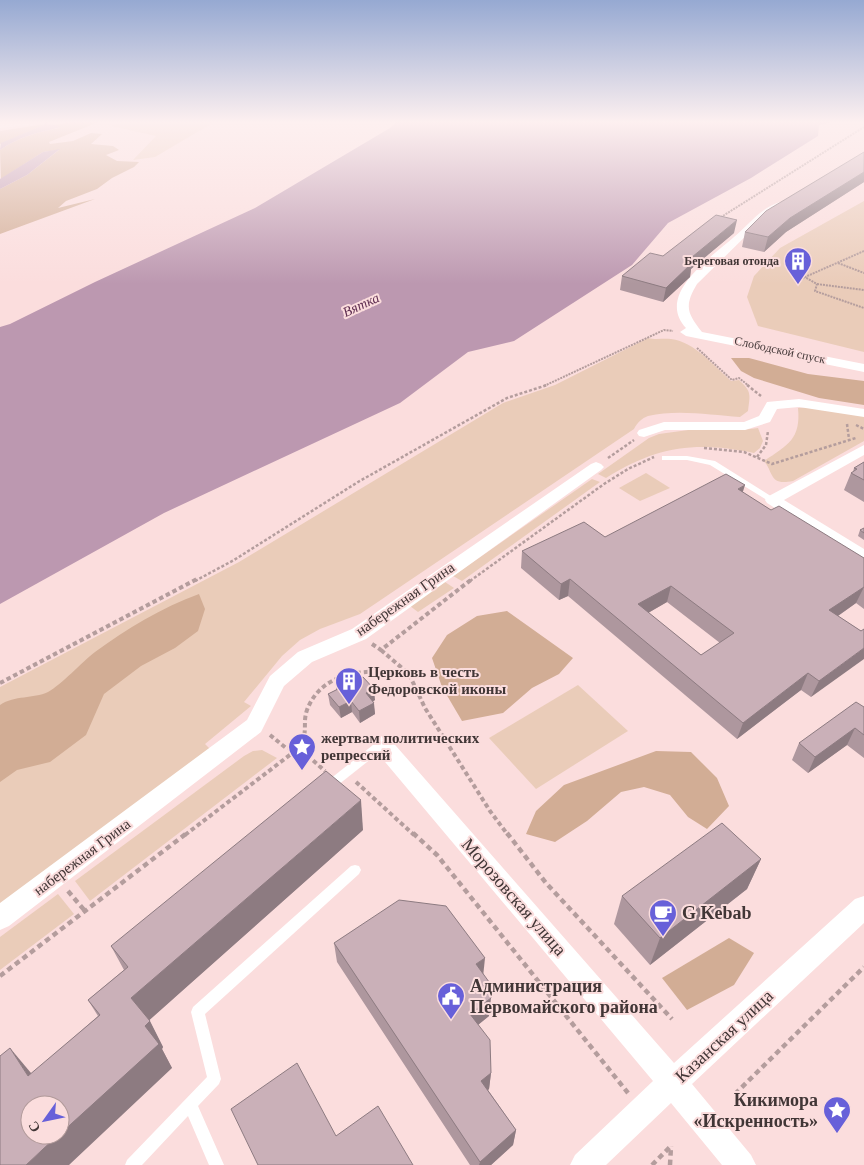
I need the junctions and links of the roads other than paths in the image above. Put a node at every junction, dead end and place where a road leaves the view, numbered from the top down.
1 (790, 199) edge
2 (682, 332) dead end
3 (697, 333) junction
4 (864, 368) edge
5 (864, 413) edge
6 (644, 433) road end
7 (864, 449) edge
8 (664, 456) road end
9 (596, 467) road end
10 (773, 500) junction
11 (864, 557) edge
12 (382, 744) joint
13 (321, 791) edge
14 (355, 870) dead end
15 (864, 907) edge
16 (0, 918) edge
17 (674, 1083) junction
18 (190, 1104) junction
19 (132, 1165) edge
20 (217, 1165) edge
21 (585, 1165) edge
22 (741, 1165) edge

1 - 3 street
2 - 3 street, Слободской спуск
3 - 4 street, Слободской спуск
5 - 6 street
7 - 10 street
8 - 10 lane
9 - 16 street, набережная Грина
10 - 11 street
12 - 13 lane
12 - 17 street, Морозовская улица
14 - 18 lane
15 - 17 street, Казанская улица
17 - 21 street, Казанская улица
17 - 22 street, Морозовская улица
18 - 19 lane
18 - 20 lane

